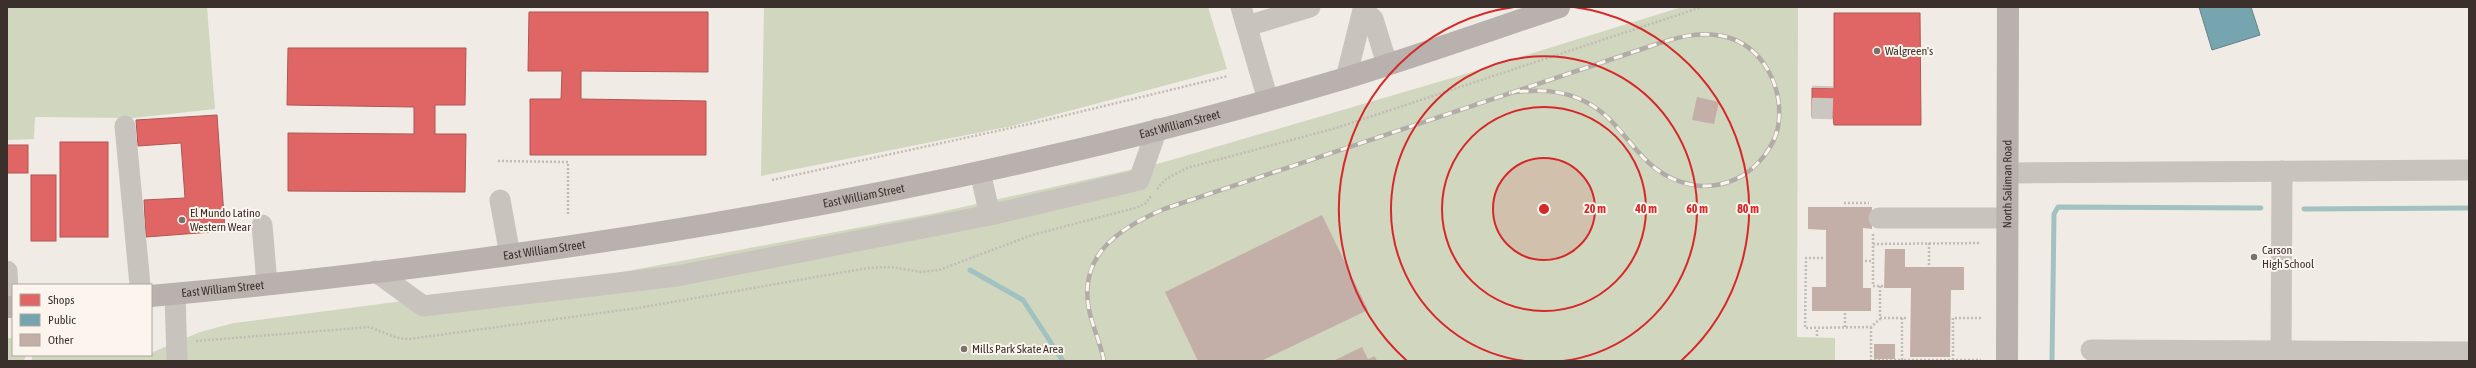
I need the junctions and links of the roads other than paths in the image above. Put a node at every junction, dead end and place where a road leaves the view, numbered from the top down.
1 (1310, 7) edge
2 (1558, 7) edge
3 (2008, 7) edge
4 (1244, 16) edge
5 (1387, 64) junction
6 (1346, 78) junction
7 (1268, 100) junction
8 (125, 126) dead end
9 (1157, 129) junction
10 (2469, 170) edge
11 (2282, 171) junction
12 (980, 172) junction
13 (2008, 173) junction
14 (500, 200) dead end
15 (1876, 210) road end
16 (990, 215) junction
17 (2007, 218) junction
18 (262, 225) dead end
19 (510, 255) junction
20 (7, 271) edge
21 (375, 271) junction
22 (140, 284) edge
23 (267, 284) junction
24 (175, 294) junction
25 (152, 296) edge
26 (10, 307) edge
27 (2092, 350) dead end
28 (2468, 352) dead end
29 (2281, 356) edge
30 (177, 361) edge
31 (2007, 361) edge

1 - 4 street
2 - 5 main road, East William Street
3 - 13 main road, North Saliman Road
4 - 7 street
5 - 6 main road, East William Street
5 - 6 street
6 - 7 main road, East William Street
7 - 9 main road, East William Street
8 - 22 street
9 - 12 main road, East William Street
9 - 16 street
10 - 11 street
11 - 13 street
11 - 29 street
12 - 16 street
12 - 19 main road, East William Street
13 - 17 main road, North Saliman Road
14 - 19 street
15 - 17 street
16 - 21 street
17 - 31 main road, North Saliman Road
18 - 23 street
19 - 21 main road, East William Street
20 - 26 street
21 - 23 main road, East William Street
23 - 24 main road, East William Street
24 - 25 main road, East William Street
24 - 30 street
27 - 29 street
28 - 29 street

